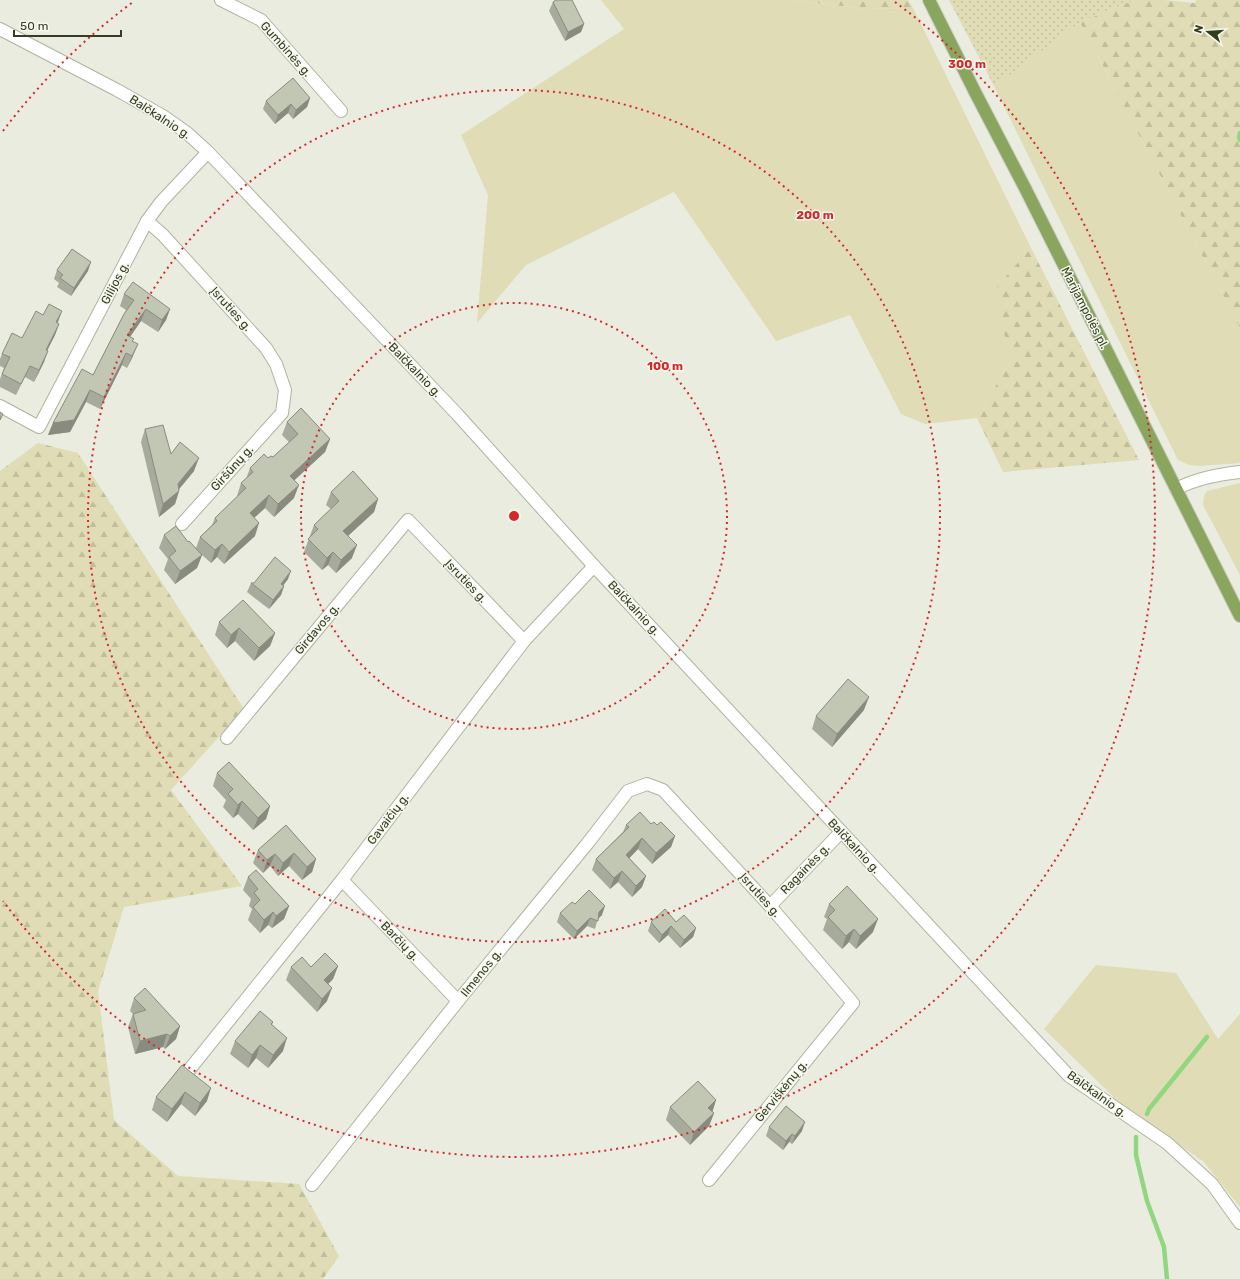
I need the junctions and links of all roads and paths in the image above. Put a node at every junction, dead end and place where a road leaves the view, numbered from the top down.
1 (221, 0) edge
2 (929, 0) edge
3 (0, 29) edge
4 (341, 111) dead end
5 (208, 152) junction
6 (147, 221) junction
7 (0, 406) edge
8 (282, 413) joint
9 (1240, 472) edge
10 (1176, 489) junction
11 (408, 520) joint
12 (182, 524) dead end
13 (594, 566) junction
14 (1240, 616) edge
15 (524, 641) junction
16 (227, 738) dead end
17 (663, 790) joint
18 (841, 832) junction
19 (342, 880) junction
20 (770, 906) junction
21 (458, 1001) junction
22 (853, 1003) joint
23 (184, 1075) edge
24 (709, 1180) dead end
25 (312, 1185) dead end
26 (1240, 1223) edge

1 - 4 street, Gumbinės g.
2 - 10 main road, Marijampolės pl.
3 - 5 street, Balčkalnio g.
5 - 6 street, Gilijos g.
5 - 13 street, Balčkalnio g.
6 - 7 street, Gilijos g.
6 - 8 street, Įsruties g.
8 - 12 street, Giršūnų g.
9 - 10 street
10 - 14 main road, Marijampolės pl.
11 - 15 street, Įsruties g.
11 - 16 street, Girdavos g.
13 - 15 street, Gavaičių g.
13 - 18 street, Balčkalnio g.
15 - 19 street, Gavaičių g.
17 - 20 street, Įsruties g.
17 - 21 street, Ilmenos g.
18 - 20 street, Ragainės g.
18 - 26 street, Balčkalnio g.
19 - 21 street, Barčių g.
19 - 23 street, Gavaičių g.
20 - 22 street, Įsruties g.
21 - 25 street, Ilmenos g.
22 - 24 street, Gerviškėnų g.

